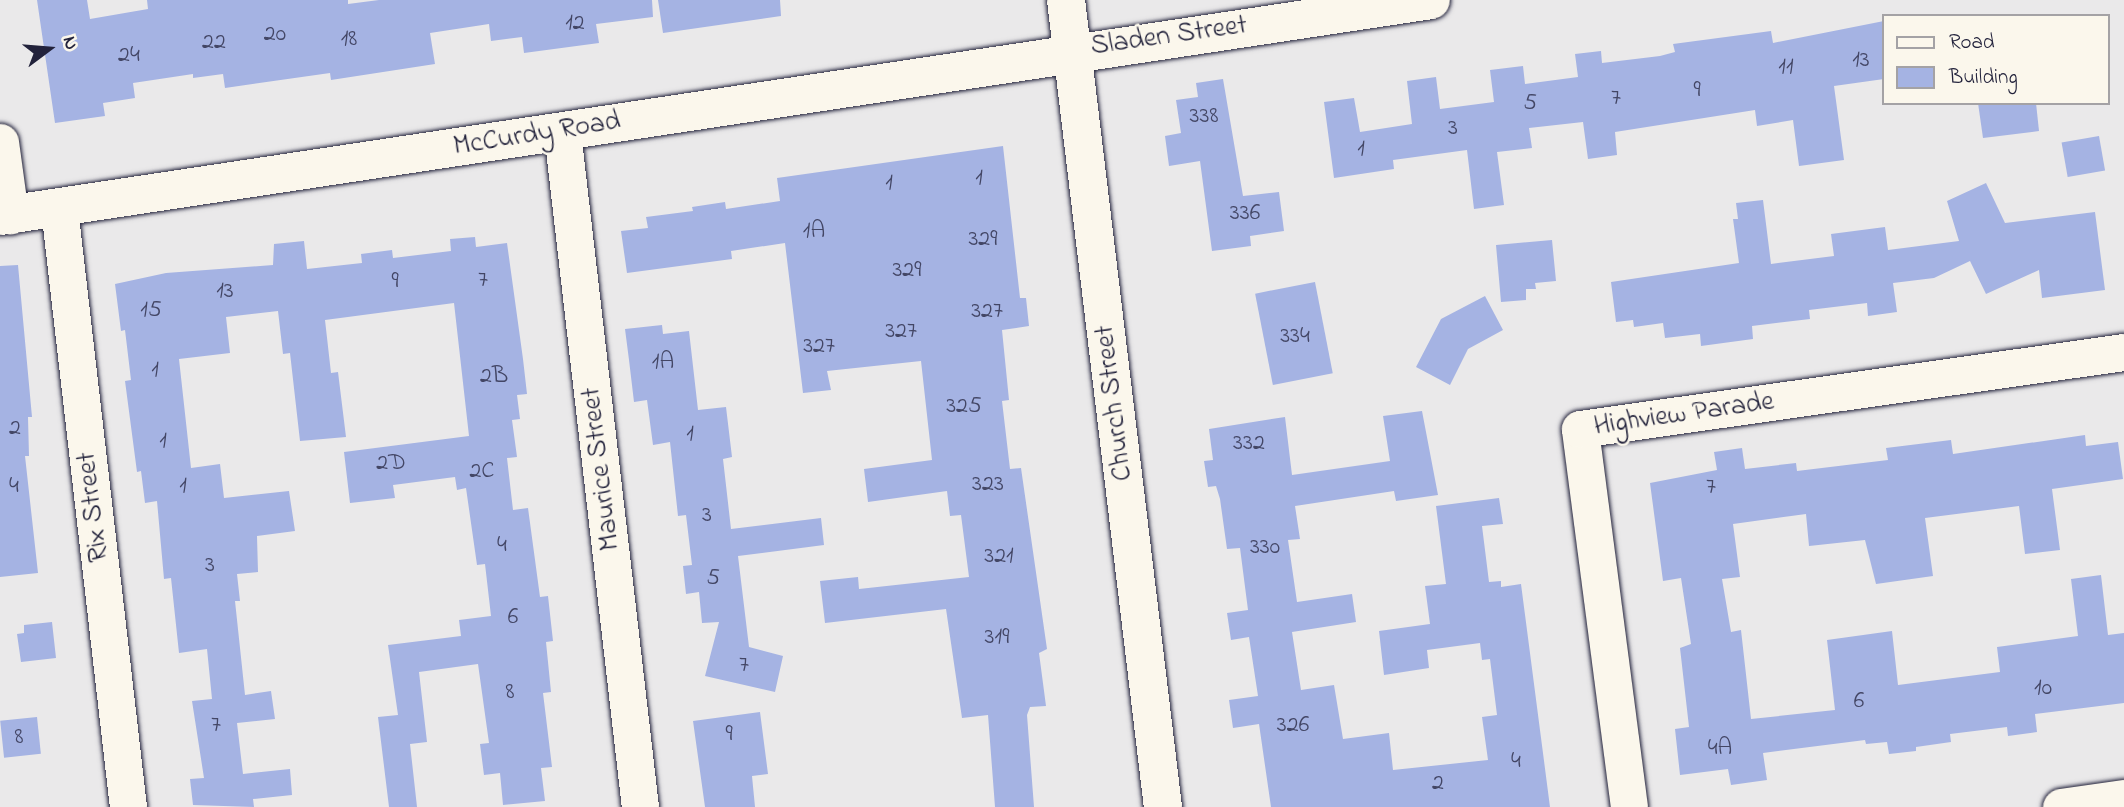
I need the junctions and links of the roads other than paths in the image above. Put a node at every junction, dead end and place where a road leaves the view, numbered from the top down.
1 (1066, 0) edge
2 (1431, 0) edge
3 (1073, 51) junction
4 (562, 132) junction
5 (0, 142) edge
6 (59, 208) junction
7 (5, 215) edge
8 (2124, 352) edge
9 (2124, 798) edge
10 (128, 807) edge
11 (640, 807) edge
12 (1163, 807) edge
13 (1629, 807) edge
14 (2061, 807) edge

1 - 3 main road, Church Street
2 - 3 main road, Sladen Street
3 - 4 main road, McCurdy Road
3 - 12 main road, Church Street
4 - 6 main road, McCurdy Road
4 - 11 street, Maurice Street
5 - 7 street
6 - 7 main road, McCurdy Road
6 - 10 street, Rix Street
8 - 13 street, Highview Parade
9 - 14 street

